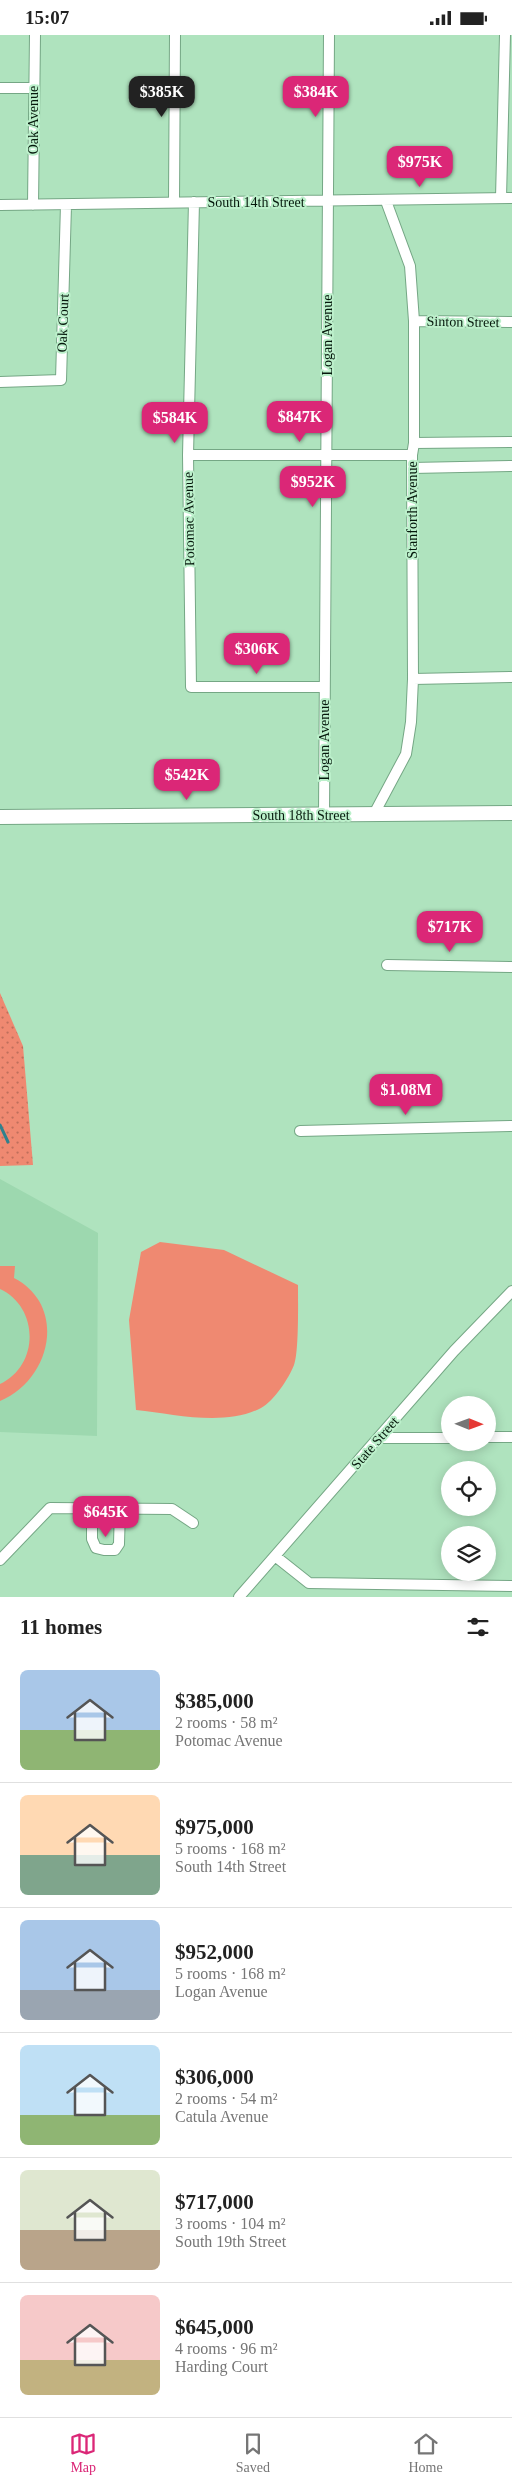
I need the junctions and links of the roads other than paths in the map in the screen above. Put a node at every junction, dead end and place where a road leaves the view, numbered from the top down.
1 (35, 35) edge
2 (175, 35) edge
3 (329, 35) edge
4 (505, 35) edge
5 (0, 88) edge
6 (34, 88) junction
7 (507, 198) edge
8 (328, 201) junction
9 (386, 201) junction
10 (174, 202) junction
11 (194, 202) junction
12 (0, 205) edge
13 (33, 205) junction
14 (66, 205) junction
15 (414, 321) junction
16 (512, 322) edge
17 (0, 382) edge
18 (414, 443) junction
19 (512, 443) edge
20 (188, 455) junction
21 (326, 455) junction
22 (412, 455) junction
23 (512, 466) edge
24 (412, 468) junction
25 (512, 677) edge
26 (413, 679) junction
27 (324, 687) junction
28 (512, 813) edge
29 (374, 814) junction
30 (324, 815) junction
31 (0, 817) edge
32 (387, 965) dead end
33 (512, 967) edge
34 (512, 1126) edge
35 (300, 1131) dead end
36 (512, 1291) edge
37 (441, 1437) edge
38 (496, 1437) edge
39 (512, 1437) edge
40 (380, 1438) junction
41 (92, 1508) junction
42 (120, 1509) junction
43 (193, 1523) dead end
44 (276, 1557) junction
45 (0, 1560) edge
46 (512, 1587) edge
47 (239, 1597) edge

1 - 6 street, Oak Avenue
2 - 10 street
3 - 8 street, Logan Avenue
4 - 7 street
5 - 6 street
6 - 13 street, Oak Avenue
7 - 9 street, South 14th Street
8 - 9 street, South 14th Street
8 - 11 street, South 14th Street
8 - 21 street, Logan Avenue
9 - 15 street, Stanforth Avenue
10 - 11 street, South 14th Street
10 - 14 street, South 14th Street
11 - 20 street, Potomac Avenue
12 - 13 street, South 14th Street
13 - 14 street, South 14th Street
14 - 17 street, Oak Court
15 - 16 street, Sinton Street
15 - 18 street, Stanforth Avenue
18 - 19 street
18 - 22 street, Stanforth Avenue
20 - 21 street
20 - 27 street, Potomac Avenue
21 - 22 street
21 - 27 street, Logan Avenue
22 - 24 street, Stanforth Avenue
23 - 24 street
24 - 26 street, Stanforth Avenue
25 - 26 street
26 - 29 street, Stanforth Avenue
27 - 30 street, Logan Avenue
28 - 29 main road, South 18th Street
29 - 30 main road, South 18th Street
30 - 31 main road, South 18th Street
32 - 33 street
34 - 35 street
36 - 40 street, State Street
37 - 40 street
38 - 39 street
40 - 44 street, State Street
41 - 42 street
41 - 42 street
41 - 45 street
42 - 43 street
44 - 46 street
44 - 47 street, State Street

